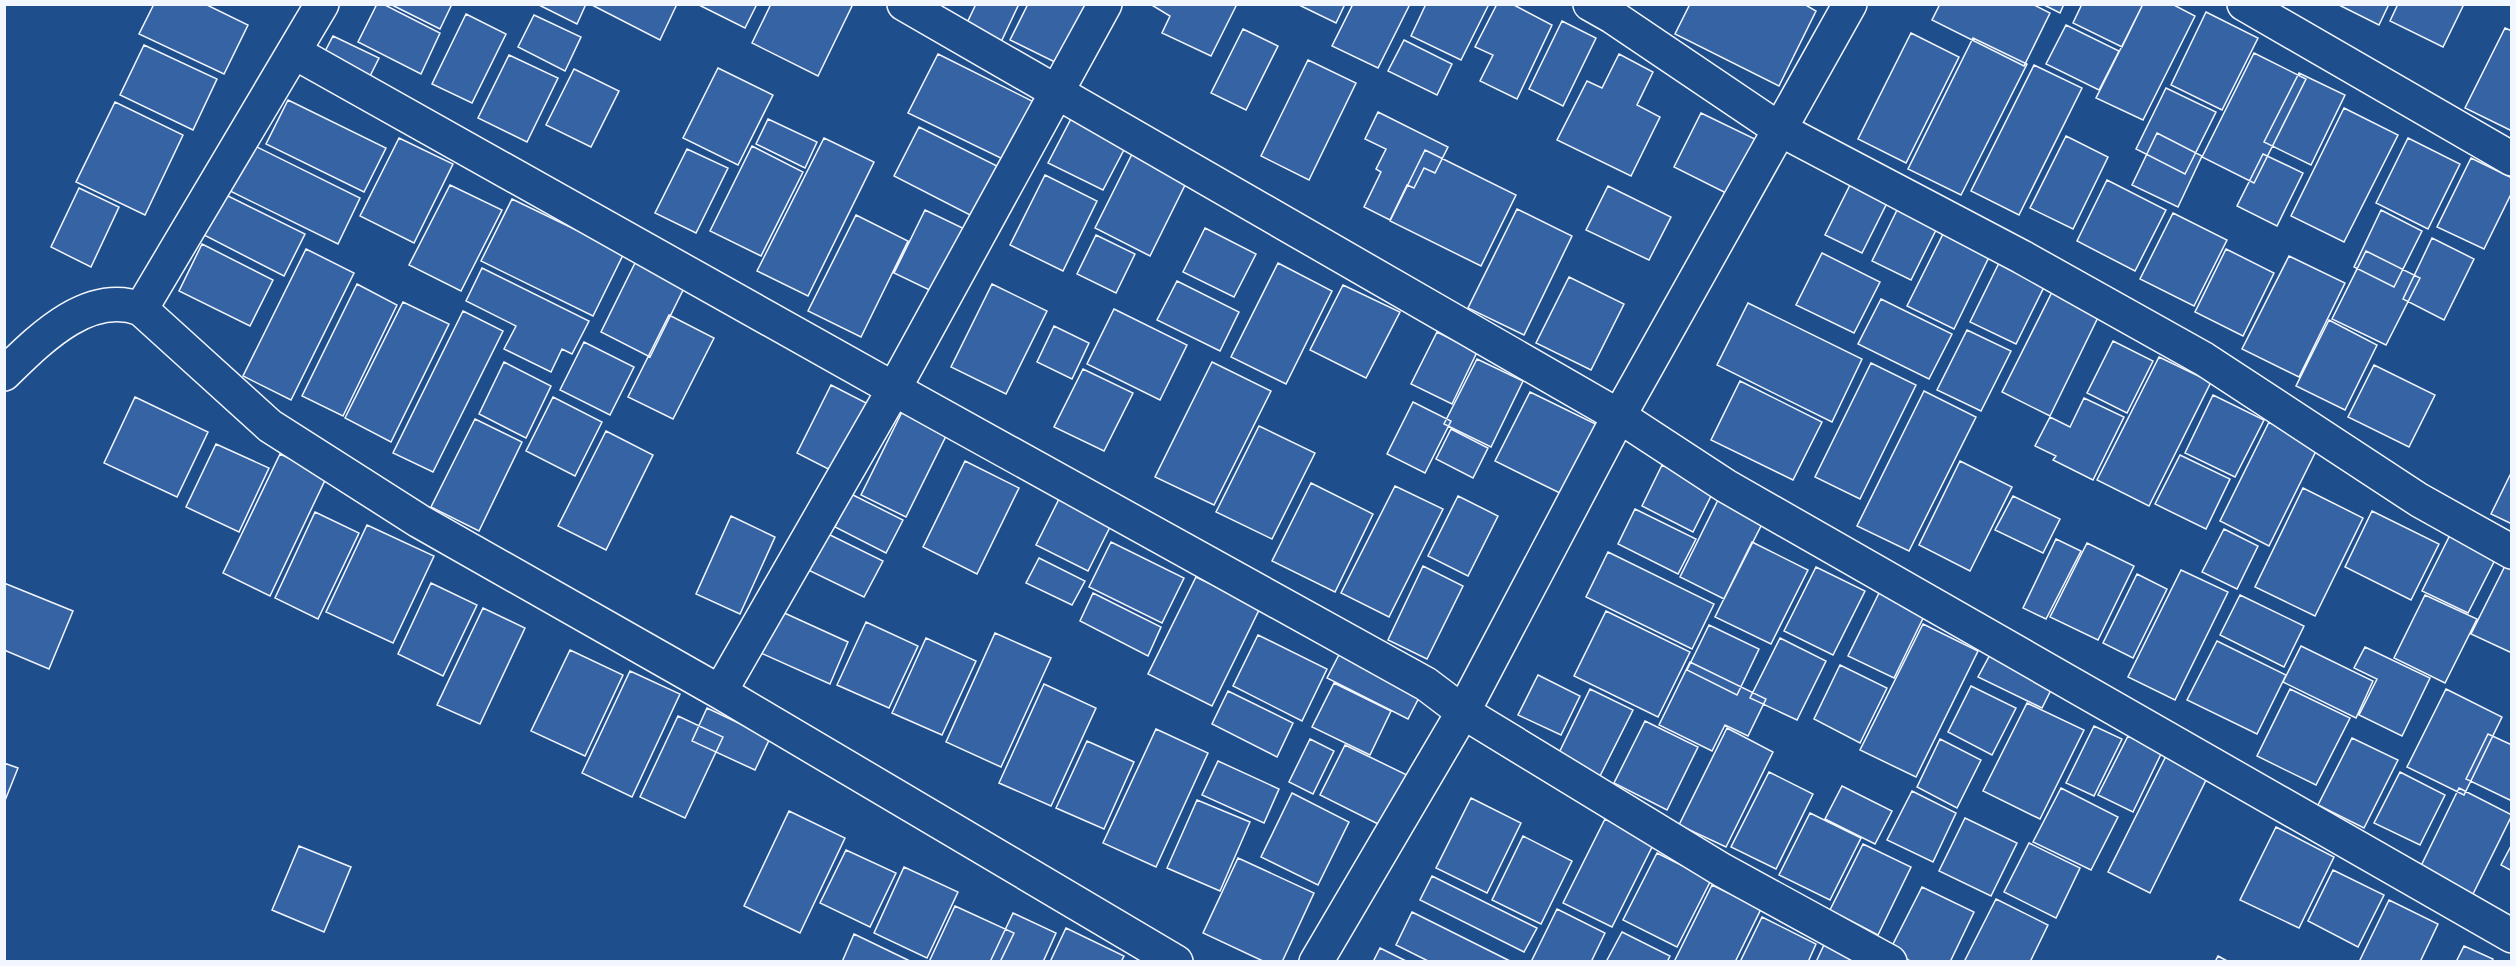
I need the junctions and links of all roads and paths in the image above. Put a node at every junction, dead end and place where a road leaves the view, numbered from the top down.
1 (322, 4) edge
2 (904, 4) edge
3 (1105, 4) edge
4 (1590, 4) edge
5 (1850, 4) edge
6 (2244, 4) edge
7 (294, 52) junction
8 (1057, 92) junction
9 (1779, 129) junction
10 (2511, 159) edge
11 (141, 309) junction
12 (4, 374) edge
13 (894, 390) junction
14 (1619, 416) junction
15 (2511, 552) edge
16 (720, 692) junction
17 (1462, 712) junction
18 (2511, 936) edge
19 (1176, 962) edge
20 (1316, 962) edge
21 (1890, 962) edge

1 - 7 street
2 - 8 street
3 - 8 street
4 - 9 street
5 - 9 street
6 - 10 street
7 - 11 street
7 - 13 street
8 - 13 street
8 - 14 street
9 - 14 street
9 - 15 street
11 - 12 street
11 - 16 street
13 - 16 street
13 - 17 street
14 - 17 street
14 - 18 street
16 - 19 street
17 - 20 street
17 - 21 street

